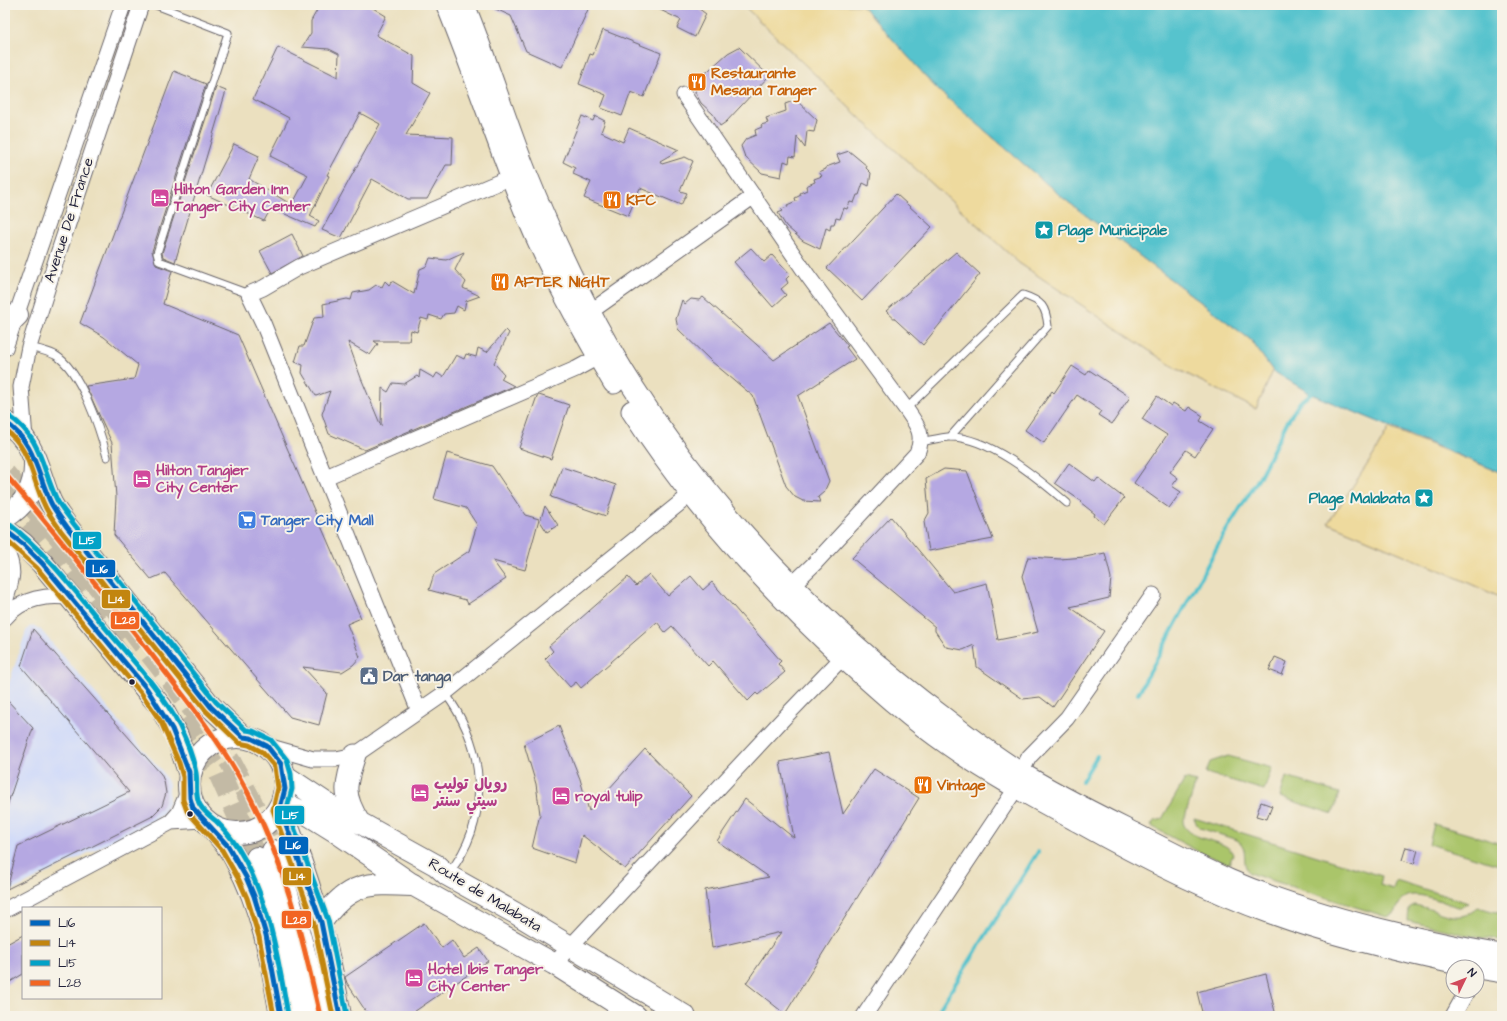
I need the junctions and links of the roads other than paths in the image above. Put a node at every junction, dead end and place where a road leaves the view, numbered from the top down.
1 (123, 5) edge
2 (141, 5) edge
3 (156, 5) edge
4 (446, 5) edge
5 (464, 5) edge
6 (684, 95) dead end
7 (511, 176) junction
8 (754, 196) junction
9 (249, 294) junction
10 (590, 312) junction
11 (11, 321) edge
12 (29, 347) junction
13 (5, 348) edge
14 (598, 357) junction
15 (906, 409) junction
16 (5, 422) edge
17 (950, 437) junction
18 (25, 439) junction
19 (921, 442) junction
20 (107, 457) dead end
21 (35, 461) junction
22 (326, 477) junction
23 (691, 494) junction
24 (1067, 503) dead end
25 (5, 517) edge
26 (5, 530) edge
27 (5, 548) edge
28 (792, 585) junction
29 (1153, 595) dead end
30 (72, 598) junction
31 (5, 602) edge
32 (5, 618) edge
33 (843, 657) junction
34 (445, 693) junction
35 (419, 711) junction
36 (243, 737) junction
37 (267, 746) junction
38 (355, 755) junction
39 (284, 775) junction
40 (189, 783) junction
41 (1026, 784) junction
42 (281, 805) junction
43 (171, 822) junction
44 (359, 822) junction
45 (207, 823) junction
46 (1121, 836) junction
47 (447, 875) junction
48 (413, 885) junction
49 (5, 910) edge
50 (321, 922) junction
51 (571, 947) junction
52 (1502, 955) edge
53 (1445, 962) edge
54 (554, 964) junction
55 (1485, 970) edge
56 (1502, 972) edge
57 (1462, 999) edge
58 (281, 1016) edge
59 (301, 1016) edge
60 (320, 1016) edge
61 (340, 1016) edge
62 (636, 1016) edge
63 (685, 1016) edge
64 (864, 1016) edge
65 (1452, 1016) edge

1 - 11 street, Avenue De France
2 - 12 street, Avenue De France
3 - 9 lane
4 - 7 main road
5 - 10 main road
6 - 8 street
7 - 9 street
7 - 14 main road
8 - 10 street
8 - 15 street
9 - 22 street
10 - 28 main road
11 - 13 street, Avenue De France
12 - 18 street, Avenue De France
12 - 20 lane
14 - 22 street
14 - 23 main road
15 - 17 lane
15 - 19 street
16 - 18 main road
17 - 19 lane
17 - 24 lane
18 - 21 main road
19 - 28 street
21 - 25 main road
21 - 36 main road
22 - 35 street
23 - 33 main road
23 - 34 street
26 - 30 main road
27 - 31 street
28 - 41 main road
29 - 41 street
30 - 32 street
30 - 40 main road
33 - 41 main road
33 - 51 street
34 - 35 street
34 - 47 lane
35 - 38 street
36 - 37 main road
36 - 40 main road
37 - 38 street
37 - 39 main road
38 - 44 main road
39 - 42 main road
39 - 44 main road, Route de Malabata
40 - 43 street
40 - 45 main road
41 - 46 main road
41 - 64 street
42 - 45 main road
42 - 48 main road, Route de Malabata
42 - 50 main road
43 - 45 street
43 - 49 street
44 - 47 main road, Route de Malabata
45 - 58 main road
46 - 52 main road
46 - 53 main road
47 - 51 main road, Route de Malabata
48 - 50 main road
48 - 54 main road, Route de Malabata
50 - 61 main road
51 - 54 street
51 - 63 main road, Route de Malabata
54 - 62 main road, Route de Malabata
55 - 56 main road
57 - 65 street
59 - 60 main road

